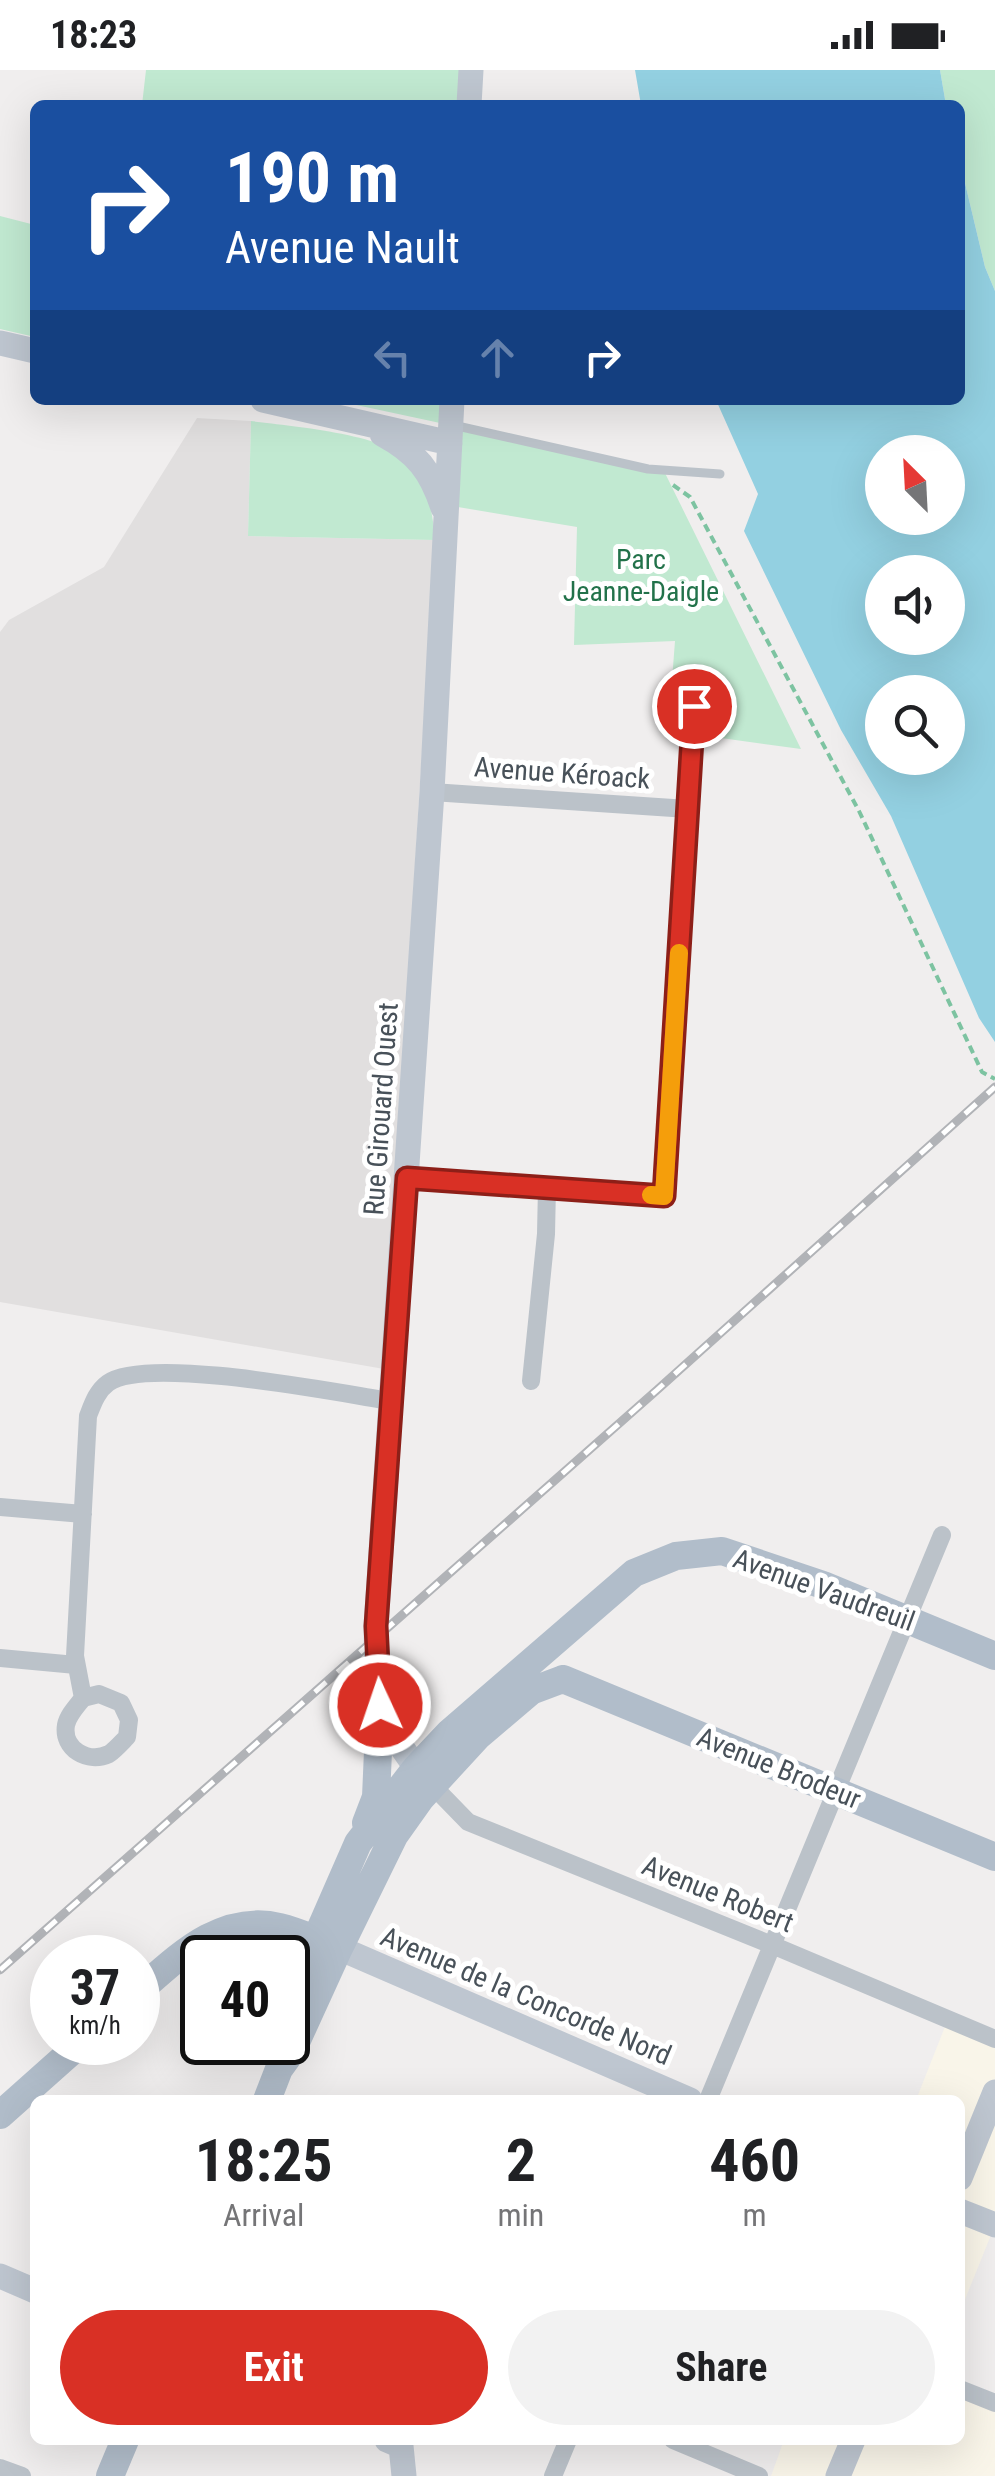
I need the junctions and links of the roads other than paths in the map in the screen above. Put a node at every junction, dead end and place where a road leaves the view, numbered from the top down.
1 (471, 70) edge
2 (469, 100) edge
3 (0, 343) edge
4 (30, 350) edge
5 (282, 405) edge
6 (451, 422) edge
7 (364, 425) junction
8 (720, 474) dead end
9 (445, 516) junction
10 (696, 673) dead end
11 (432, 792) junction
12 (688, 809) junction
13 (407, 1178) junction
14 (547, 1187) junction
15 (531, 1380) dead end
16 (391, 1401) junction
17 (0, 1507) edge
18 (83, 1514) junction
19 (942, 1535) dead end
20 (907, 1620) junction
21 (556, 1641) junction
22 (995, 1656) edge
23 (0, 1658) edge
24 (76, 1664) junction
25 (563, 1679) junction
26 (83, 1698) dead end
27 (380, 1705) junction
28 (424, 1777) junction
29 (836, 1791) junction
30 (358, 1843) junction
31 (995, 1857) edge
32 (327, 1943) junction
33 (772, 1945) junction
34 (160, 1972) edge
35 (310, 1978) edge
36 (310, 1995) edge
37 (995, 2039) edge
38 (57, 2065) edge
39 (278, 2065) edge
40 (995, 2092) edge
41 (269, 2095) edge
42 (678, 2095) edge
43 (710, 2095) edge
44 (0, 2116) edge
45 (965, 2166) edge
46 (965, 2213) edge
47 (995, 2225) edge
48 (0, 2276) edge
49 (30, 2289) edge
50 (965, 2391) edge
51 (995, 2403) edge
52 (122, 2445) edge
53 (397, 2445) edge
54 (566, 2445) edge
55 (684, 2445) edge
56 (851, 2445) edge
57 (0, 2468) edge
58 (22, 2476) edge
59 (110, 2476) edge
60 (404, 2476) edge
61 (553, 2476) edge
62 (759, 2476) edge
63 (838, 2476) edge

1 - 2 street
3 - 4 street
5 - 7 street
6 - 7 street
6 - 8 lane
6 - 9 street, Rue Girouard Ouest
7 - 9 street
9 - 11 street, Rue Girouard Ouest
10 - 12 street
11 - 12 street, Avenue Kéroack
11 - 13 street, Rue Girouard Ouest
12 - 14 street
13 - 14 street
13 - 16 street, Rue Girouard Ouest
14 - 15 street
16 - 18 street
16 - 27 street, Rue Girouard Ouest
17 - 18 street
18 - 24 street
19 - 20 street
20 - 21 main road, Avenue Vaudreuil
20 - 22 main road, Avenue Vaudreuil
20 - 29 street
21 - 25 main road
21 - 28 main road, Avenue Vaudreuil
23 - 24 street
24 - 26 street
25 - 28 main road
25 - 29 main road, Avenue Brodeur
27 - 28 street
27 - 30 main road
28 - 30 main road
28 - 32 main road
28 - 33 street, Avenue Robert
29 - 31 main road, Avenue Brodeur
29 - 33 street
30 - 32 main road
32 - 34 main road
32 - 35 main road
32 - 36 main road
32 - 42 street, Avenue de la Concorde Nord
33 - 37 street, Avenue Robert
33 - 43 street
38 - 44 main road
39 - 41 main road
40 - 45 street
46 - 47 street
48 - 49 street
50 - 51 street
52 - 59 main road
53 - 60 street
54 - 61 street
55 - 62 street
56 - 63 street
57 - 58 street

